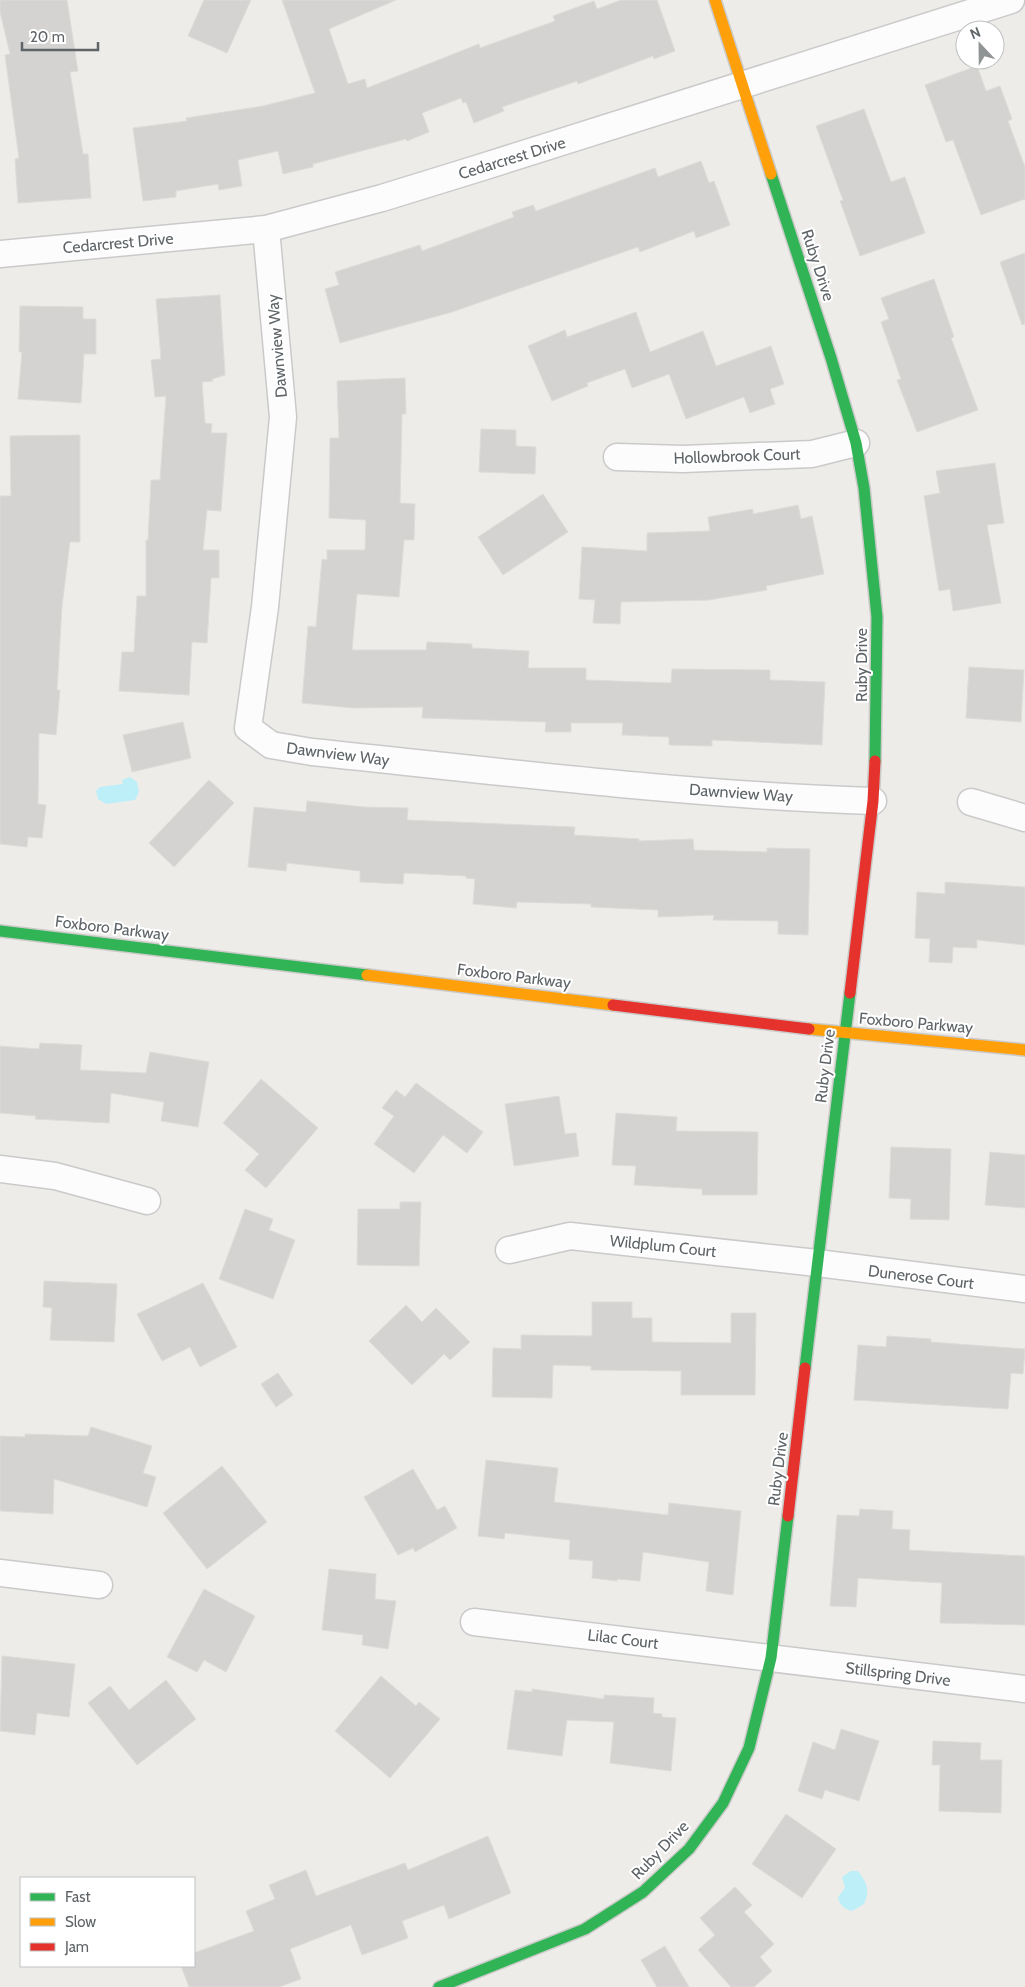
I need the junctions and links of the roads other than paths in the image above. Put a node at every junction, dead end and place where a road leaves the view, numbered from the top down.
1 (715, 0) edge
2 (1010, 0) edge
3 (743, 85) junction
4 (266, 229) junction
5 (0, 254) edge
6 (856, 443) junction
7 (617, 457) dead end
8 (873, 801) junction
9 (970, 802) dead end
10 (1025, 818) edge
11 (0, 931) edge
12 (845, 1032) junction
13 (1025, 1050) edge
14 (0, 1169) edge
15 (147, 1201) dead end
16 (509, 1250) dead end
17 (817, 1262) junction
18 (1025, 1289) edge
19 (0, 1573) edge
20 (99, 1585) dead end
21 (474, 1622) dead end
22 (771, 1658) junction
23 (1025, 1689) edge
24 (439, 1987) edge

1 - 3 street, Ruby Drive
2 - 3 street, Cedarcrest Drive
3 - 4 street, Cedarcrest Drive
3 - 6 street, Ruby Drive
4 - 5 street, Cedarcrest Drive
4 - 8 street, Dawnview Way
6 - 7 street, Hollowbrook Court
6 - 8 street, Ruby Drive
8 - 12 street, Ruby Drive
9 - 10 street
11 - 12 street, Foxboro Parkway
12 - 13 street, Foxboro Parkway
12 - 17 street, Ruby Drive
14 - 15 street
16 - 17 street, Wildplum Court
17 - 18 street, Dunerose Court
17 - 22 street, Ruby Drive
19 - 20 street
21 - 22 street, Lilac Court
22 - 23 street, Stillspring Drive
22 - 24 street, Ruby Drive

